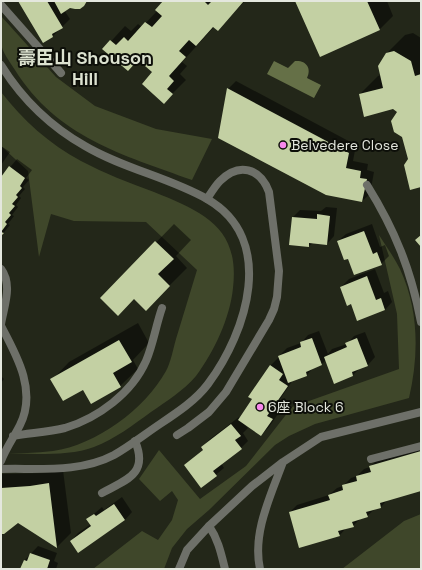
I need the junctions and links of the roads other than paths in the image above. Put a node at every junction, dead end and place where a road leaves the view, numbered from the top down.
1 (1, 5) edge
2 (1, 65) edge
3 (60, 73) dead end
4 (367, 184) dead end
5 (207, 199) junction
6 (1, 269) edge
7 (162, 308) dead end
8 (421, 322) edge
9 (1, 325) edge
10 (421, 412) edge
11 (13, 436) junction
12 (177, 436) dead end
13 (135, 441) junction
14 (421, 446) edge
15 (372, 459) dead end
16 (1, 461) edge
17 (283, 462) junction
18 (1, 469) edge
19 (102, 493) dead end
20 (209, 526) junction
21 (179, 569) edge
22 (225, 569) edge
23 (260, 569) edge

1 - 3 street
2 - 5 street
4 - 8 street
5 - 12 street
5 - 13 street
6 - 9 street
7 - 11 street
9 - 11 street
10 - 17 street
11 - 16 street
13 - 18 street
13 - 19 street
14 - 15 street
17 - 20 street
17 - 23 street
20 - 21 street
20 - 22 street

